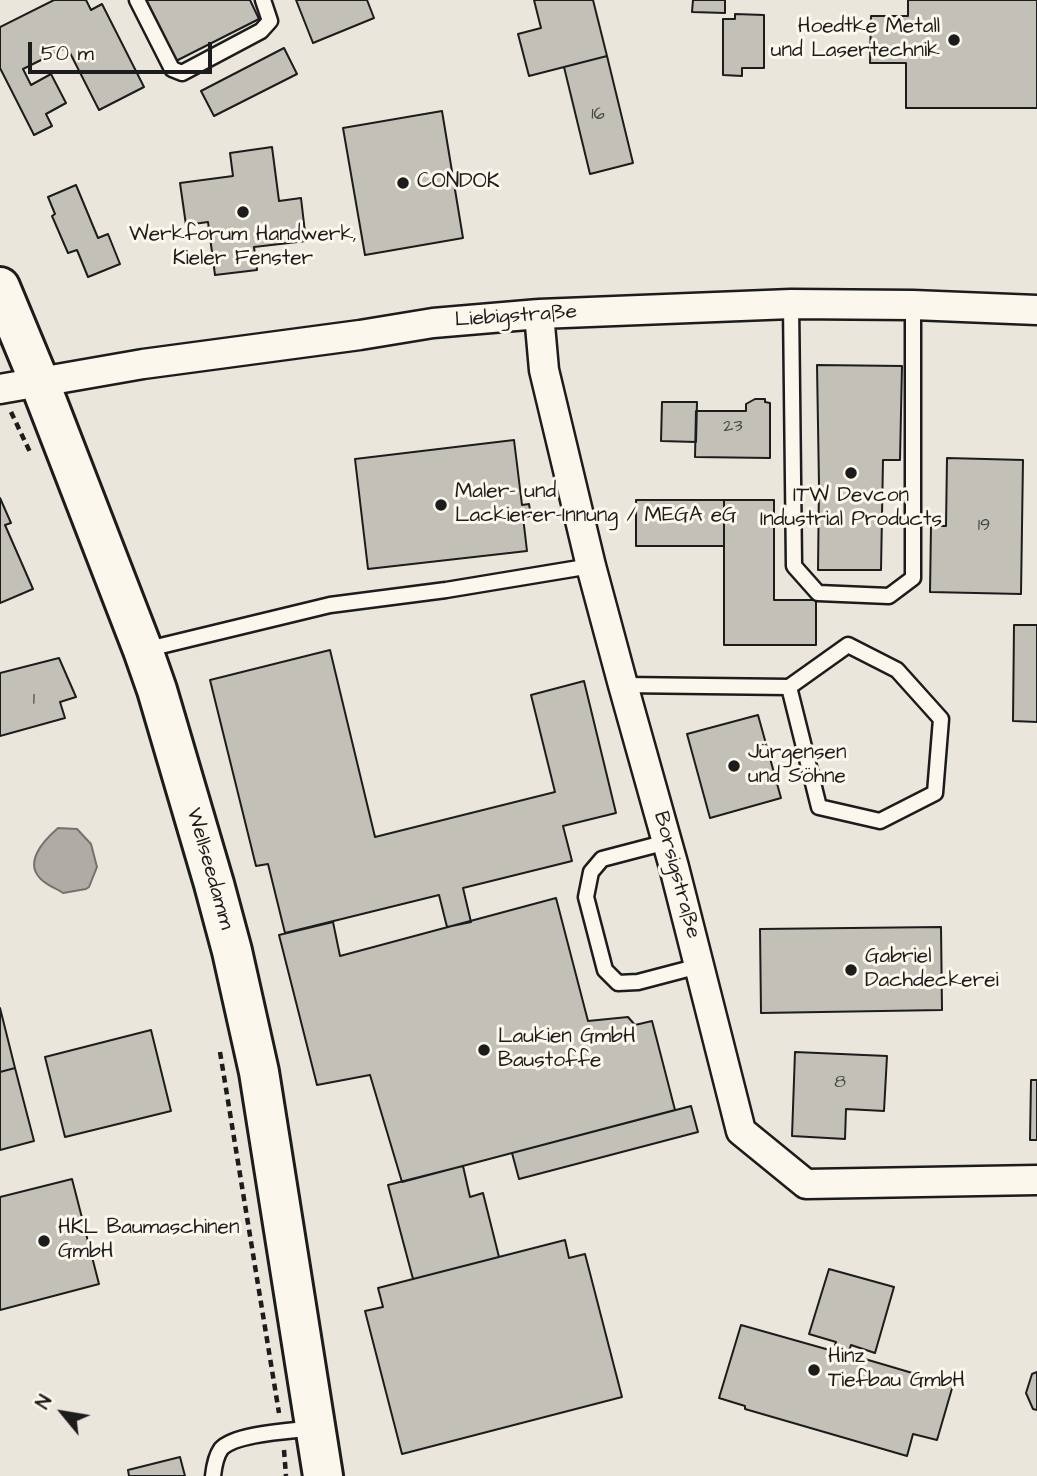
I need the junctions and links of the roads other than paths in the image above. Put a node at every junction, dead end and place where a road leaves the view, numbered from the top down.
1 (137, 0) edge
2 (263, 0) edge
3 (0, 287) edge
4 (790, 304) junction
5 (913, 305) junction
6 (1037, 310) edge
7 (539, 314) junction
8 (39, 381) junction
9 (3, 395) edge
10 (592, 566) junction
11 (143, 650) junction
12 (623, 685) junction
13 (789, 687) junction
14 (667, 842) junction
15 (699, 966) junction
16 (1037, 1180) edge
17 (299, 1430) junction
18 (213, 1476) edge
19 (323, 1476) edge

1 - 2 lane
3 - 8 main road, Wellseedamm
4 - 5 street, Liebigstraße
4 - 5 lane
4 - 7 street, Liebigstraße
5 - 6 street, Liebigstraße
7 - 8 street, Liebigstraße
7 - 10 street, Borsigstraße
8 - 9 street, Liebigstraße
8 - 11 main road, Wellseedamm
10 - 11 lane
10 - 12 street, Borsigstraße
11 - 17 main road, Wellseedamm
12 - 13 lane
12 - 14 street, Borsigstraße
13 - 13 lane
14 - 15 street, Borsigstraße
14 - 15 lane
15 - 16 street, Borsigstraße
17 - 18 lane
17 - 19 main road, Wellseedamm

